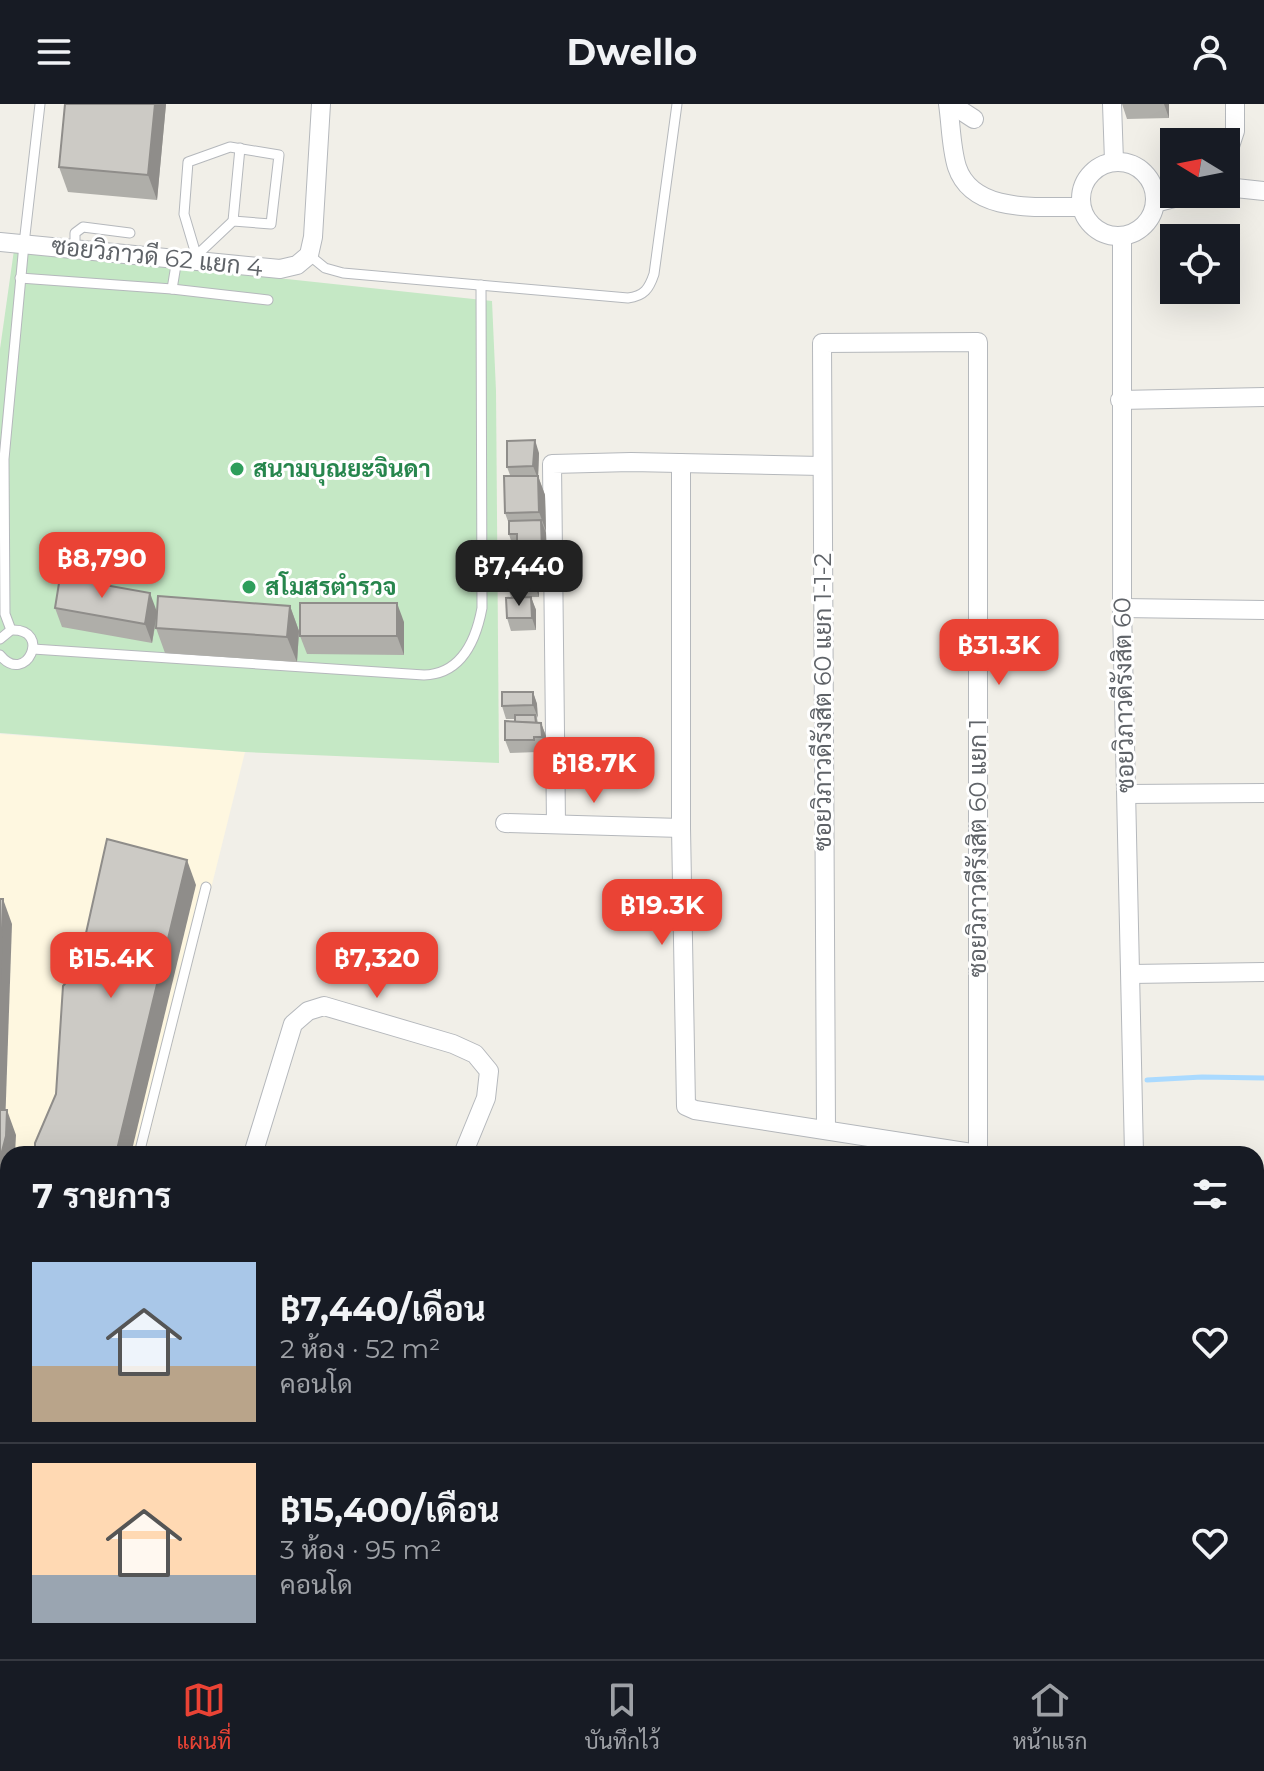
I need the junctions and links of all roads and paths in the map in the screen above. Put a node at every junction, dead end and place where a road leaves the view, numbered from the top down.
1 (40, 104) edge
2 (321, 104) edge
3 (677, 104) edge
4 (950, 104) edge
5 (1112, 104) edge
6 (1235, 104) edge
7 (974, 119) dead end
8 (1235, 128) edge
9 (240, 148) junction
10 (1114, 161) junction
11 (1240, 190) edge
12 (1264, 191) edge
13 (1160, 202) edge
14 (1155, 203) junction
15 (1081, 207) junction
16 (233, 221) junction
17 (130, 233) dead end
18 (1122, 236) junction
19 (0, 242) edge
20 (24, 244) junction
21 (75, 249) junction
22 (309, 255) junction
23 (198, 258) junction
24 (177, 259) junction
25 (20, 278) junction
26 (481, 285) junction
27 (172, 289) junction
28 (268, 300) dead end
29 (890, 343) joint
30 (1264, 397) edge
31 (1120, 400) junction
32 (2, 459) edge
33 (681, 463) junction
34 (821, 466) junction
35 (1122, 608) junction
36 (1264, 610) edge
37 (11, 630) junction
38 (0, 639) edge
39 (33, 649) junction
40 (1, 659) edge
41 (1264, 793) edge
42 (1127, 794) junction
43 (505, 823) dead end
44 (556, 824) junction
45 (681, 828) junction
46 (206, 887) dead end
47 (1264, 972) edge
48 (1131, 974) junction
49 (826, 1129) junction
50 (141, 1146) edge
51 (255, 1146) edge
52 (466, 1146) edge
53 (929, 1146) edge
54 (978, 1146) edge
55 (1134, 1146) edge

1 - 20 lane
2 - 22 street
3 - 26 lane
4 - 7 street
4 - 15 street
5 - 10 street
6 - 8 street
9 - 16 lane
9 - 16 lane
9 - 23 lane
10 - 14 street
10 - 15 street
11 - 12 street
13 - 14 street
14 - 18 street
15 - 18 street
16 - 23 lane
17 - 21 lane
18 - 31 street, ซอยวิภาวดีรังสิต 60
19 - 20 street, ซอยวิภาวดี 62 แยก 4
20 - 21 street, ซอยวิภาวดี 62 แยก 4
20 - 25 lane
21 - 24 street, ซอยวิภาวดี 62 แยก 4
22 - 23 street, ซอยวิภาวดี 62 แยก 4
22 - 26 lane
23 - 24 street, ซอยวิภาวดี 62 แยก 4
24 - 27 lane
25 - 27 lane
25 - 32 lane
26 - 39 lane
27 - 28 lane
29 - 34 street, ซอยวิภาวดีรังสิต 60 แยก 1-1-2
29 - 54 street, ซอยวิภาวดีรังสิต 60 แยก 1
30 - 31 street
31 - 35 street, ซอยวิภาวดีรังสิต 60
32 - 37 lane
33 - 34 street
33 - 44 street
33 - 45 street
34 - 49 street, ซอยวิภาวดีรังสิต 60 แยก 1-1-2
35 - 36 street
35 - 42 street, ซอยวิภาวดีรังสิต 60
37 - 38 lane
37 - 39 lane
39 - 40 lane
41 - 42 street
42 - 48 street, ซอยวิภาวดีรังสิต 60
43 - 44 street
44 - 45 street
45 - 49 street
46 - 50 lane
47 - 48 street
48 - 55 street, ซอยวิภาวดีรังสิต 60
49 - 53 street
51 - 52 street

